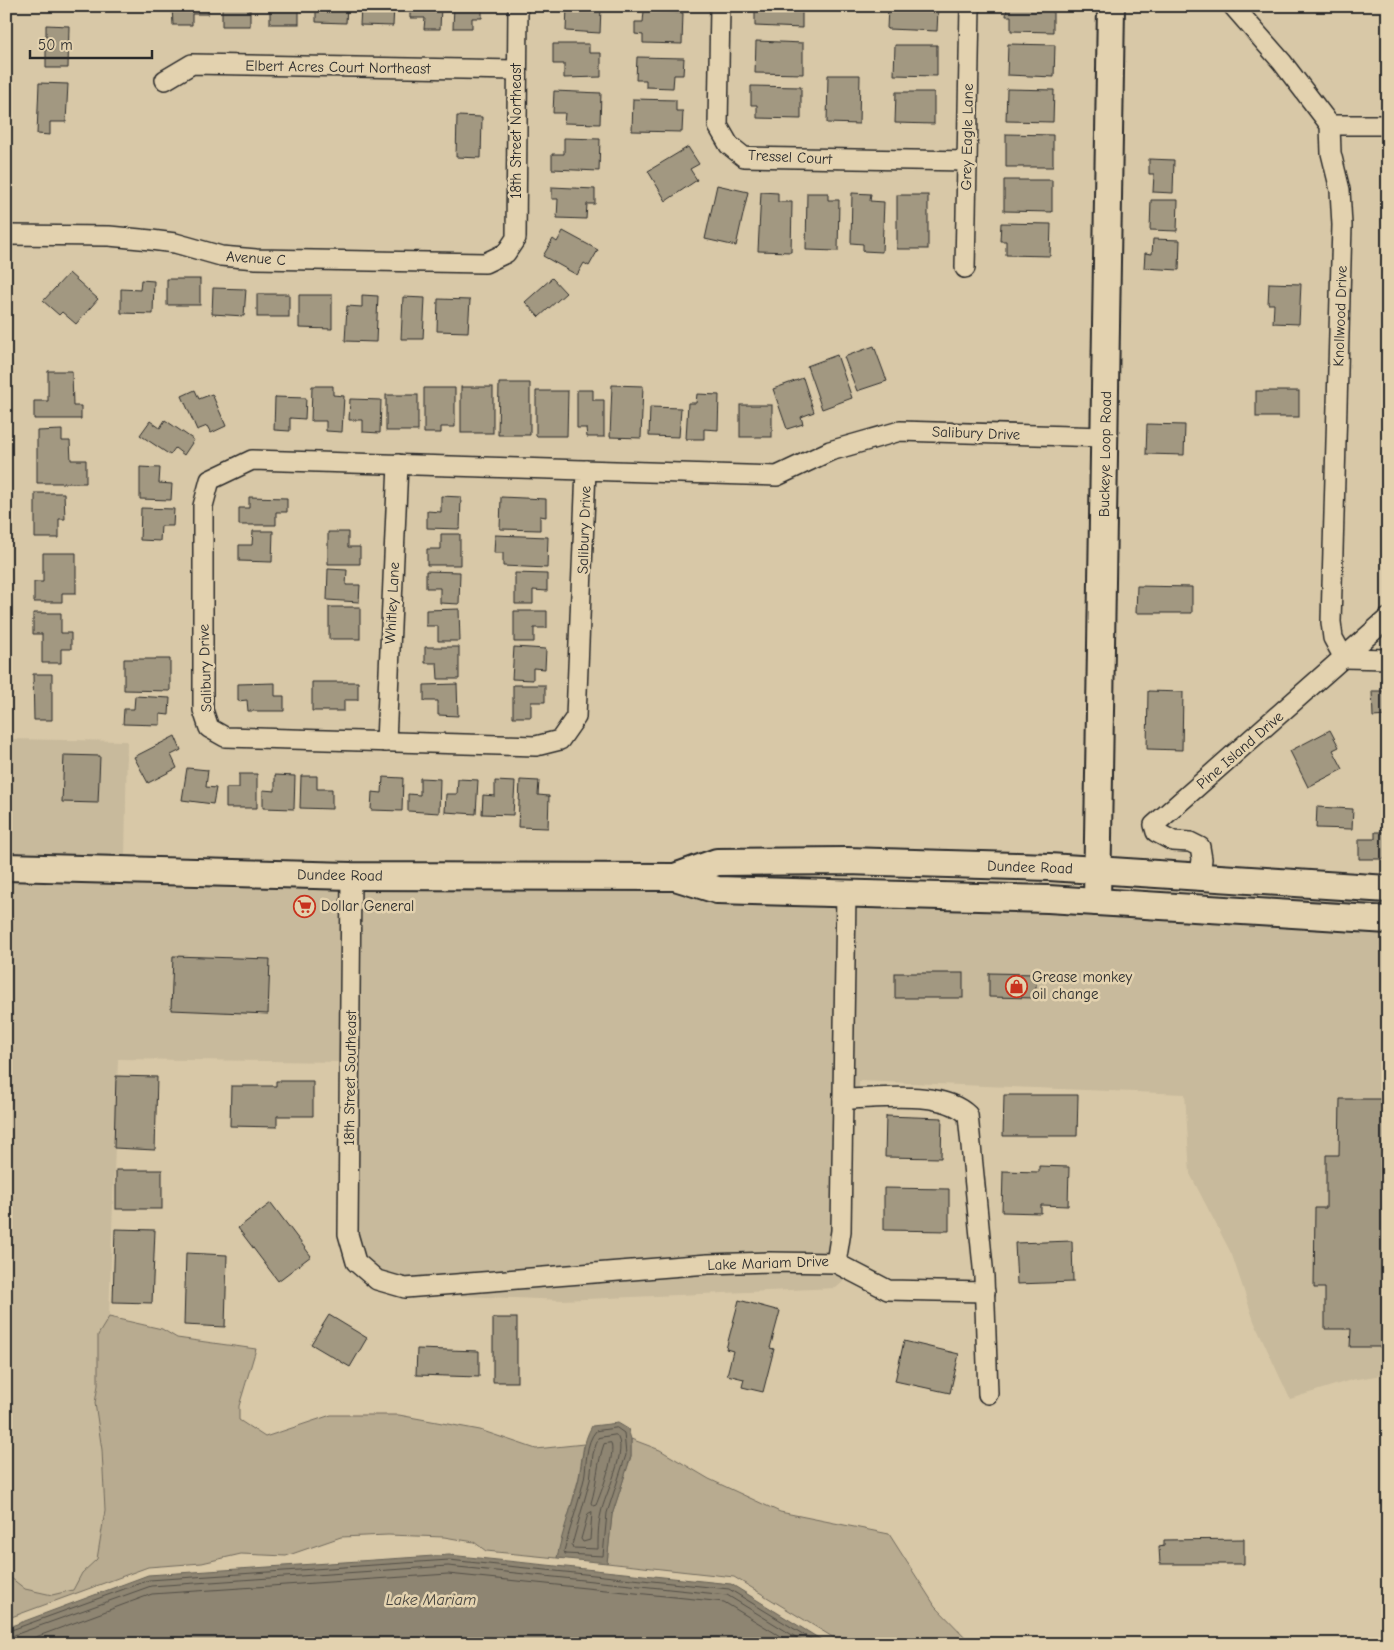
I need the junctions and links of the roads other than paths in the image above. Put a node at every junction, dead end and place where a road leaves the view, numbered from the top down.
1 (518, 6) edge
2 (720, 6) edge
3 (970, 6) edge
4 (1111, 6) edge
5 (1233, 6) edge
6 (516, 70) junction
7 (164, 80) dead end
8 (1330, 125) junction
9 (1388, 125) edge
10 (967, 161) junction
11 (6, 235) edge
12 (506, 253) joint
13 (965, 268) dead end
14 (1105, 437) junction
15 (398, 464) junction
16 (586, 470) junction
17 (1388, 618) edge
18 (1344, 658) junction
19 (1388, 659) edge
20 (386, 742) junction
21 (6, 867) edge
22 (1097, 870) junction
23 (1200, 875) junction
24 (351, 876) junction
25 (675, 877) junction
26 (1388, 889) edge
27 (846, 894) junction
28 (1097, 902) junction
29 (1388, 920) edge
30 (844, 1099) junction
31 (836, 1263) junction
32 (368, 1272) joint
33 (985, 1292) junction
34 (988, 1394) dead end

1 - 6 street, 18th Street Northeast
2 - 10 street, Tressel Court
3 - 10 street, Grey Eagle Lane
4 - 14 main road, Buckeye Loop Road
5 - 8 street
6 - 7 street, Elbert Acres Court Northeast
6 - 12 street, 18th Street Northeast
8 - 9 street
8 - 18 street, Knollwood Drive
10 - 13 street, Grey Eagle Lane
11 - 12 street, Avenue C
14 - 16 street, Salibury Drive
14 - 22 main road, Buckeye Loop Road
15 - 16 street, Salibury Drive
15 - 20 street, Whitley Lane
15 - 20 street, Salibury Drive
16 - 20 street, Salibury Drive
17 - 18 street, Pine Island Drive
18 - 19 street
18 - 23 street, Pine Island Drive
21 - 24 main road, Dundee Road
22 - 23 main road, Dundee Road
22 - 25 main road, Dundee Road
22 - 28 main road, Buckeye Loop Road
23 - 26 main road, Dundee Road
24 - 25 main road, Dundee Road
24 - 32 street, 18th Street Southeast
25 - 27 main road, Dundee Road
27 - 28 main road, Dundee Road
27 - 30 street, Lake Mariam Drive
28 - 29 main road, Dundee Road
30 - 31 street, Lake Mariam Drive
30 - 33 street
31 - 32 street, Lake Mariam Drive
31 - 33 street
33 - 34 street

